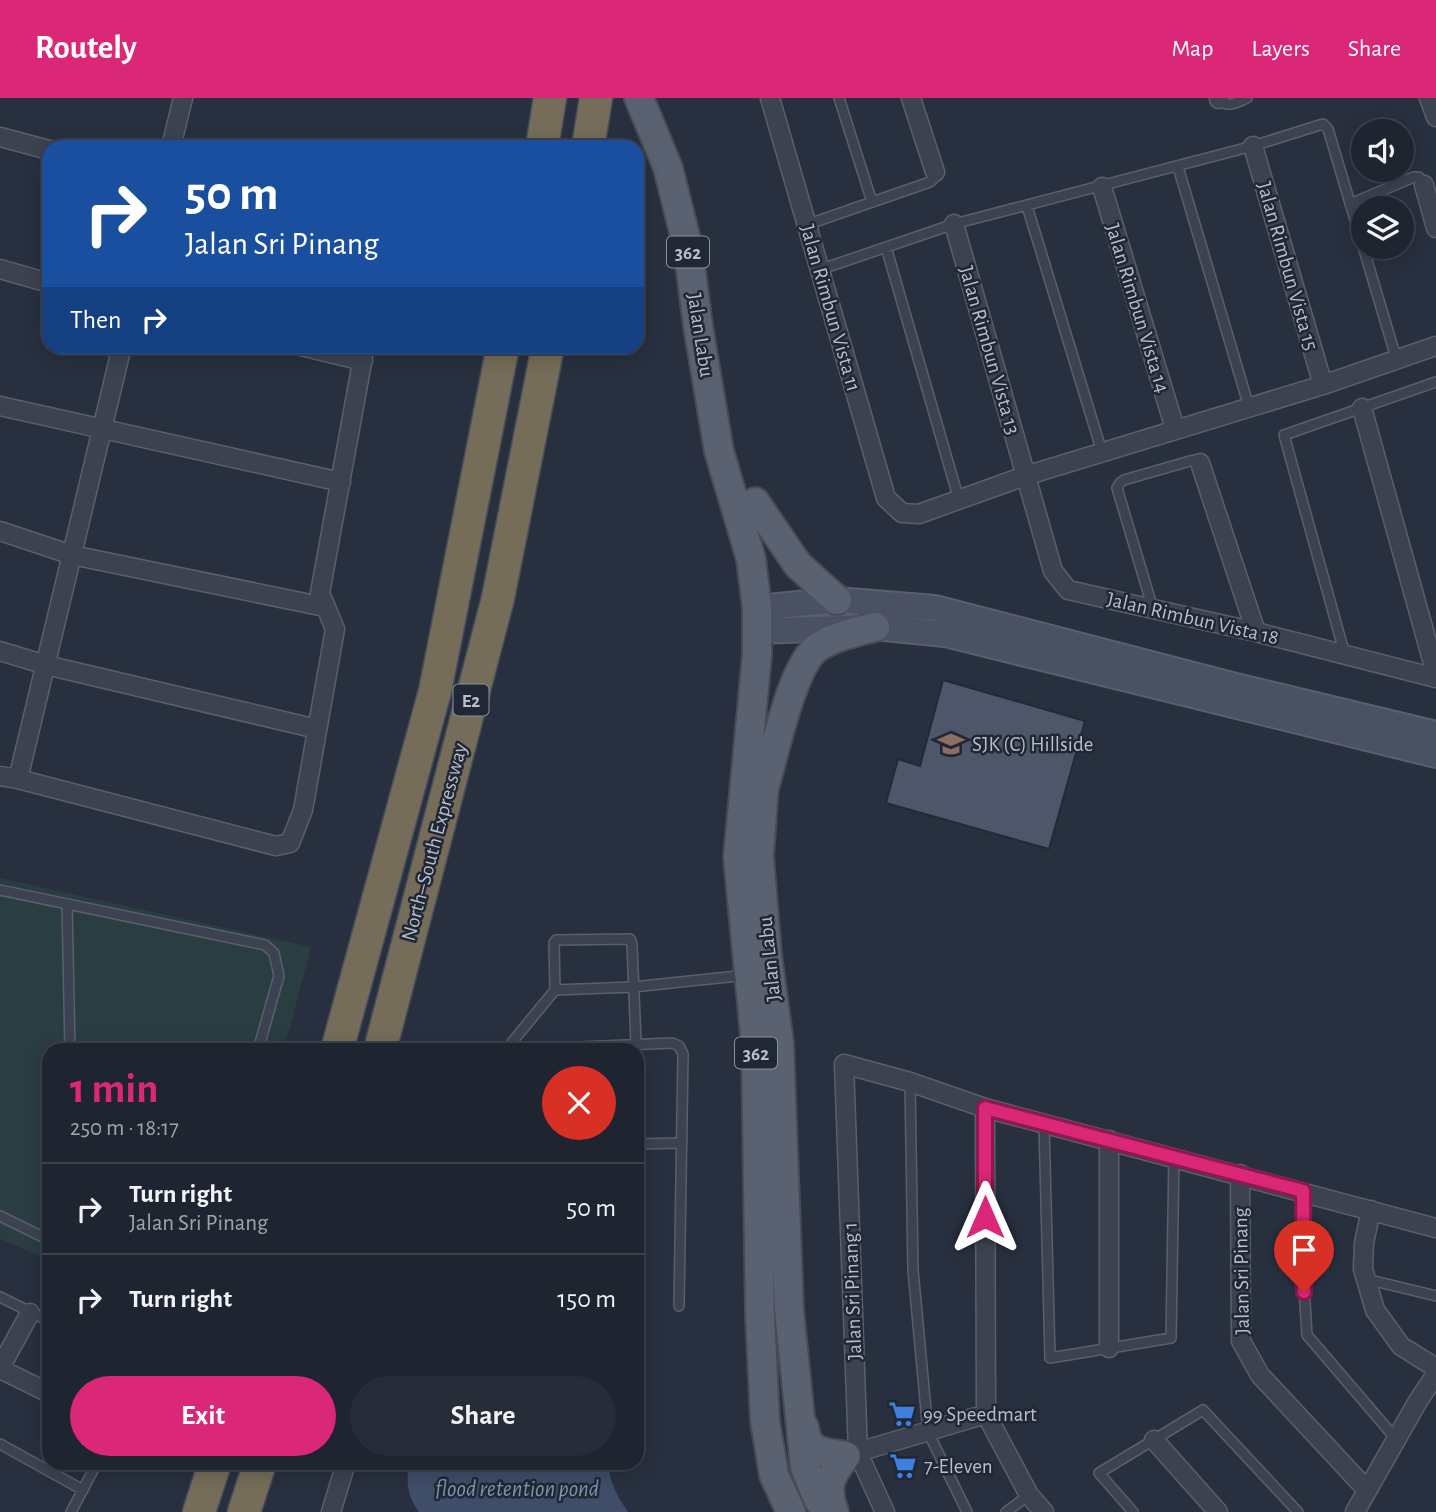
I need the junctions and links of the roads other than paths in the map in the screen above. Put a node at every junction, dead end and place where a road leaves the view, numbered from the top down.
1 (183, 98) edge
2 (550, 98) edge
3 (596, 98) edge
4 (639, 98) edge
5 (769, 98) edge
6 (839, 98) edge
7 (911, 98) edge
8 (1247, 98) edge
9 (1429, 98) edge
10 (1219, 99) edge
11 (1436, 117) edge
12 (0, 138) edge
13 (173, 140) edge
14 (543, 140) edge
15 (589, 140) edge
16 (1253, 146) junction
17 (42, 148) edge
18 (1178, 167) junction
19 (935, 172) joint
20 (1423, 185) joint
21 (1101, 187) junction
22 (872, 202) junction
23 (1350, 204) junction
24 (1027, 206) junction
25 (954, 224) junction
26 (806, 225) junction
27 (1436, 228) edge
28 (886, 247) junction
29 (0, 269) edge
30 (820, 270) junction
31 (42, 281) edge
32 (1436, 346) edge
33 (120, 354) edge
34 (364, 354) edge
35 (501, 354) edge
36 (546, 354) edge
37 (1397, 360) junction
38 (1436, 382) edge
39 (1323, 385) junction
40 (0, 406) edge
41 (1249, 407) junction
42 (1362, 408) junction
43 (714, 412) junction
44 (103, 429) junction
45 (1175, 429) junction
46 (1102, 452) junction
47 (1200, 463) joint
48 (1025, 477) junction
49 (341, 482) junction
50 (959, 500) junction
51 (755, 502) junction
52 (0, 531) edge
53 (72, 555) junction
54 (837, 600) junction
55 (325, 607) junction
56 (1153, 609) junction
57 (766, 619) junction
58 (875, 627) junction
59 (1256, 632) junction
60 (0, 651) edge
61 (1345, 655) junction
62 (1098, 662) junction
63 (46, 665) junction
64 (1436, 676) edge
65 (317, 729) junction
66 (1436, 734) edge
67 (1436, 755) edge
68 (9, 778) edge
69 (763, 793) junction
70 (0, 890) edge
71 (67, 904) junction
72 (749, 975) junction
73 (633, 987) junction
74 (555, 990) junction
75 (70, 1043) edge
76 (260, 1043) edge
77 (339, 1043) edge
78 (382, 1043) edge
79 (512, 1043) edge
80 (636, 1043) edge
81 (644, 1044) edge
82 (844, 1064) joint
83 (910, 1082) junction
84 (985, 1108) junction
85 (1044, 1123) junction
86 (1109, 1140) junction
87 (682, 1143) junction
88 (644, 1144) edge
89 (1174, 1157) junction
90 (1240, 1174) junction
91 (1303, 1191) junction
92 (1371, 1210) junction
93 (0, 1216) edge
94 (1436, 1228) edge
95 (42, 1237) edge
96 (1366, 1279) junction
97 (1436, 1296) edge
98 (0, 1297) edge
99 (679, 1306) dead end
100 (30, 1312) junction
101 (42, 1318) edge
102 (1109, 1348) junction
103 (0, 1368) edge
104 (1436, 1368) edge
105 (1436, 1374) edge
106 (42, 1389) edge
107 (801, 1411) junction
108 (986, 1414) junction
109 (928, 1432) junction
110 (1396, 1439) junction
111 (1154, 1440) junction
112 (0, 1444) edge
113 (852, 1455) junction
114 (42, 1467) edge
115 (805, 1467) junction
116 (47, 1470) edge
117 (93, 1470) edge
118 (213, 1470) edge
119 (258, 1470) edge
120 (344, 1470) edge
121 (83, 1490) junction
122 (1367, 1490) junction
123 (1030, 1496) junction
124 (71, 1512) edge
125 (199, 1512) edge
126 (244, 1512) edge
127 (331, 1512) edge
128 (792, 1512) edge
129 (828, 1512) edge
130 (834, 1512) edge
131 (885, 1512) edge
132 (967, 1512) edge
133 (1006, 1512) edge
134 (1044, 1512) edge
135 (1133, 1512) edge
136 (1218, 1512) edge
137 (1298, 1512) edge
138 (1355, 1512) edge

1 - 13 street
2 - 14 highway
3 - 15 highway
4 - 43 main road, Jalan Labu / 362
5 - 26 street, Jalan Rimbun Vista 11
6 - 22 lane
7 - 19 street
8 - 10 lane
9 - 11 street
12 - 17 street
16 - 18 lane
16 - 23 lane
16 - 39 street, Jalan Rimbun Vista 15
18 - 21 lane
18 - 41 lane
19 - 22 lane
20 - 23 lane
20 - 27 street
21 - 24 lane
21 - 45 street, Jalan Rimbun Vista 14
22 - 26 lane
23 - 37 lane
24 - 25 lane
24 - 46 lane
25 - 28 lane
25 - 48 street, Jalan Rimbun Vista 13
26 - 30 street, Jalan Rimbun Vista 11
28 - 30 lane
28 - 50 lane
29 - 31 street
30 - 50 street, Jalan Rimbun Vista 11
32 - 37 street
33 - 44 street
34 - 49 street
35 - 77 highway, North–South Expressway / E2
36 - 78 highway, North–South Expressway / E2
37 - 39 street
38 - 42 lane
39 - 41 street
40 - 44 street
41 - 45 street
42 - 61 lane
42 - 64 street
43 - 51 main road, Jalan Labu / 362
43 - 57 main road, Jalan Labu / 362
44 - 49 street
44 - 53 street
45 - 46 street
46 - 48 street
47 - 56 lane
47 - 59 street
48 - 50 street
48 - 56 street, Jalan Rimbun Vista 18
49 - 55 street
51 - 54 main road
51 - 57 main road, Jalan Labu / 362
52 - 53 street
53 - 55 street
53 - 63 street
54 - 57 street
54 - 62 street
55 - 65 street
56 - 59 street, Jalan Rimbun Vista 18
57 - 58 street
57 - 69 main road, Jalan Labu / 362
57 - 72 main road, Jalan Labu / 362
58 - 62 street
58 - 69 main road
59 - 61 street, Jalan Rimbun Vista 18
60 - 63 street
61 - 64 street, Jalan Rimbun Vista 18
62 - 66 street
62 - 67 street
63 - 65 street
63 - 68 street
65 - 68 street
69 - 107 main road, Jalan Labu / 362
70 - 71 lane
71 - 75 lane
71 - 76 lane
72 - 73 lane
72 - 128 main road, Jalan Labu / 362
73 - 74 lane
73 - 74 lane
73 - 80 lane
74 - 79 lane
81 - 87 lane
82 - 83 street, Jalan Sri Pinang
82 - 113 street, Jalan Sri Pinang 1
83 - 84 street, Jalan Sri Pinang
83 - 109 lane
84 - 85 street, Jalan Sri Pinang
84 - 108 street
85 - 86 street, Jalan Sri Pinang
85 - 102 lane
86 - 89 street, Jalan Sri Pinang
86 - 102 street
87 - 88 lane
87 - 99 lane
89 - 90 street, Jalan Sri Pinang
89 - 102 lane
90 - 91 street, Jalan Sri Pinang
90 - 122 street, Jalan Sri Pinang
91 - 92 street, Jalan Sri Pinang
91 - 110 lane
92 - 94 street, Jalan Sri Pinang
92 - 96 street
93 - 95 lane
96 - 97 lane
96 - 104 street
98 - 100 lane
100 - 101 lane
100 - 103 street
103 - 106 street
105 - 110 street
107 - 113 main road
107 - 115 main road, Jalan Labu / 362
108 - 109 street
108 - 123 street
109 - 113 street
109 - 132 lane
110 - 122 street
111 - 135 lane
111 - 136 street
111 - 137 lane
112 - 114 lane
113 - 115 street
113 - 130 main road
113 - 131 street, Jalan Sri Pinang 1
115 - 128 main road
115 - 129 main road, Jalan Labu / 362
116 - 121 lane
117 - 121 lane
118 - 125 highway
119 - 126 highway
120 - 127 street
121 - 124 lane
122 - 138 street
123 - 133 lane
123 - 134 street

